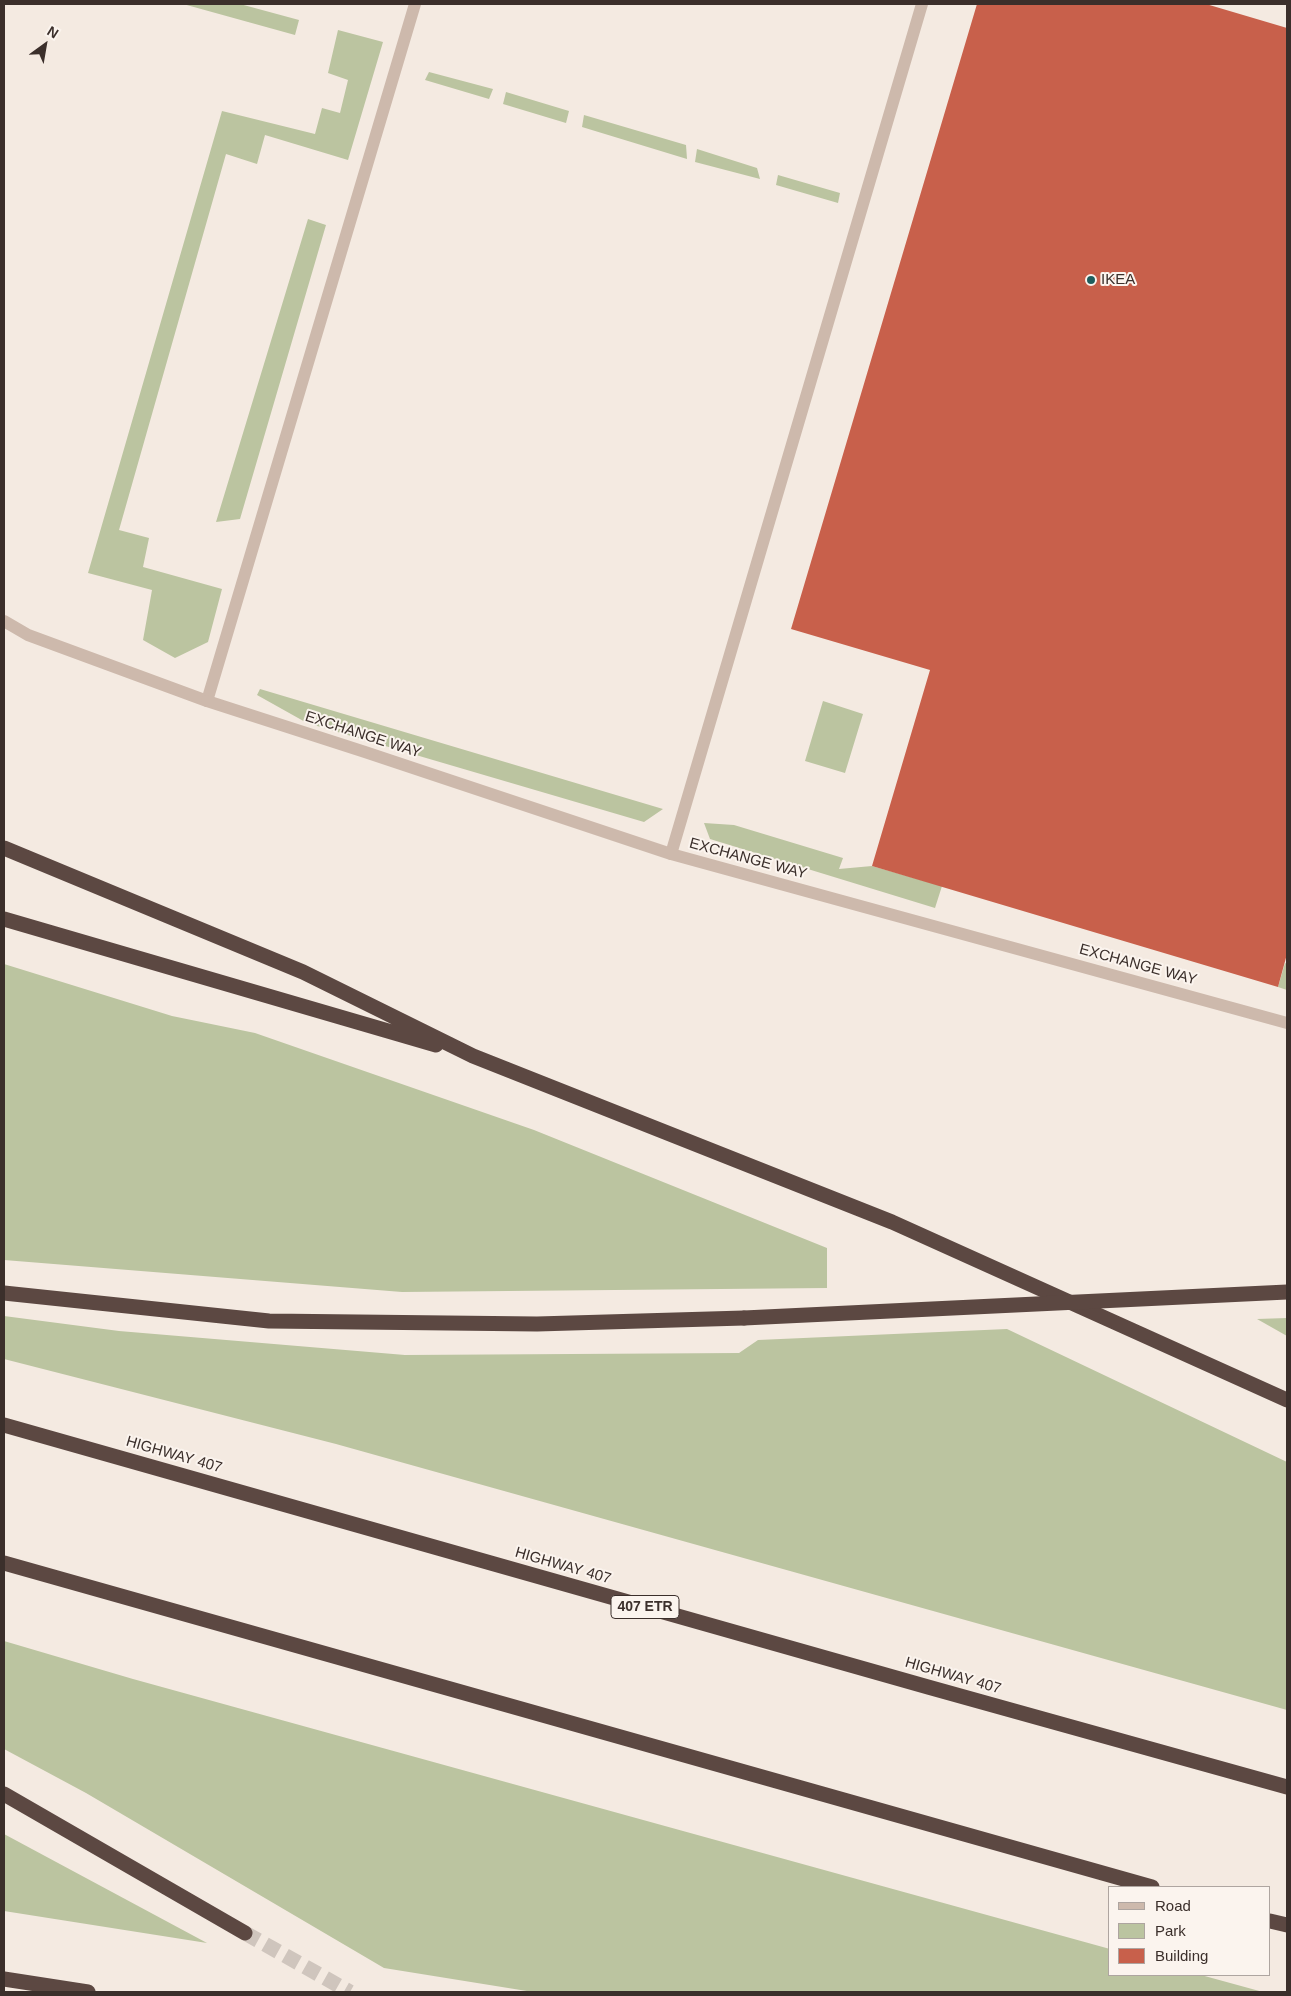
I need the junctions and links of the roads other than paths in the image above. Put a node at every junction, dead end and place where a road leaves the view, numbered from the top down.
1 (415, 4) edge
2 (922, 4) edge
3 (4, 621) edge
4 (207, 701) junction
5 (4, 848) edge
6 (671, 854) junction
7 (4, 919) edge
8 (1287, 1023) edge
9 (473, 1056) junction
10 (4, 1292) edge
11 (1287, 1292) edge
12 (1287, 1400) edge
13 (4, 1425) edge
14 (4, 1563) edge
15 (1287, 1787) edge
16 (4, 1794) edge
17 (1148, 1886) edge
18 (1271, 1920) edge
19 (1287, 1926) edge
20 (245, 1933) tunnel mouth
21 (4, 1979) edge
22 (88, 1992) edge

1 - 4 street
2 - 6 street
3 - 4 street, EXCHANGE WAY
4 - 6 street, EXCHANGE WAY
5 - 9 highway
6 - 8 street, EXCHANGE WAY
7 - 9 highway
9 - 12 highway
10 - 11 highway, bridge
13 - 15 highway, HIGHWAY 407 / 407 ETR
14 - 17 highway
16 - 20 highway
18 - 19 highway
21 - 22 highway

